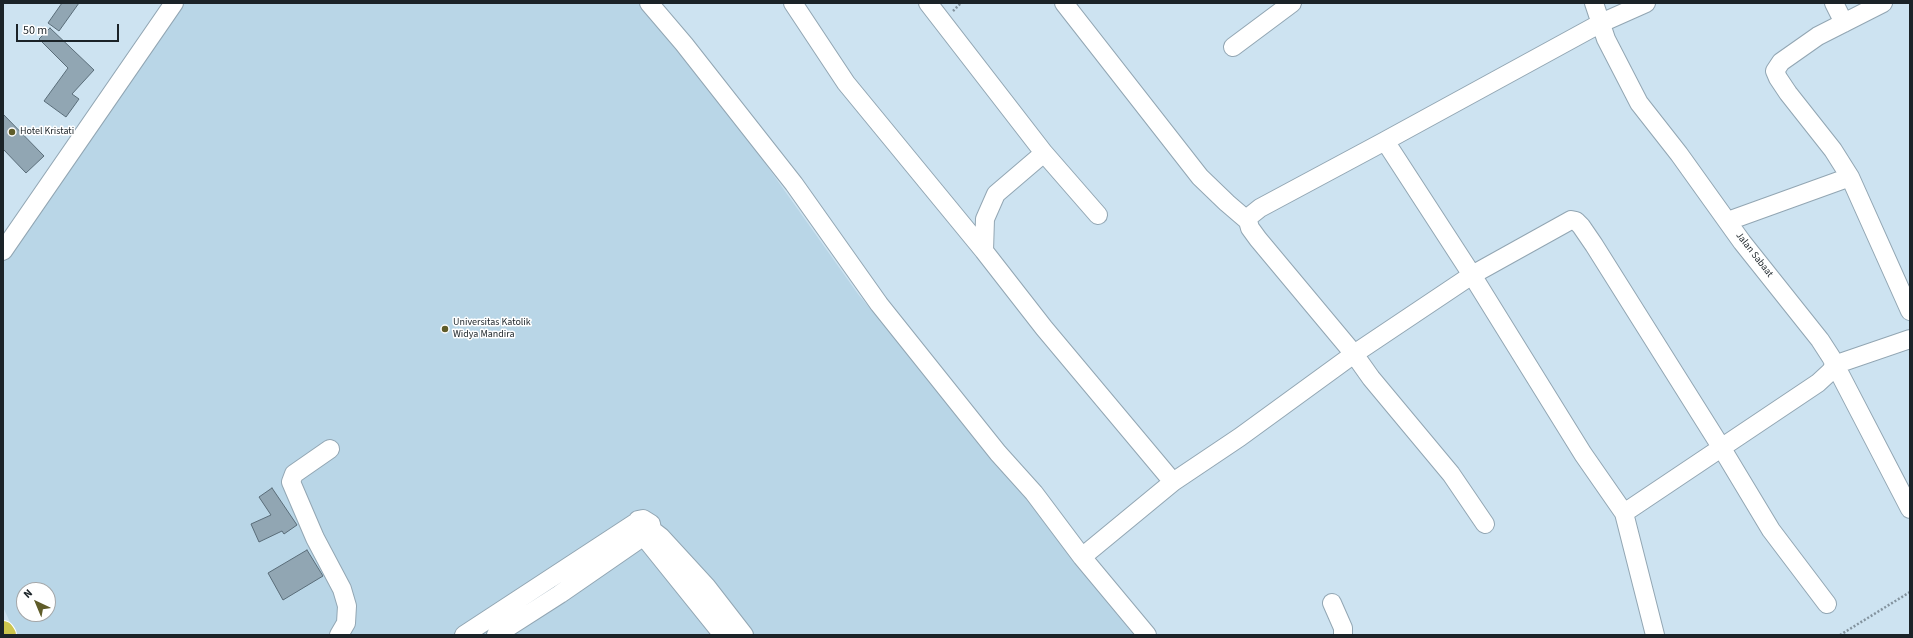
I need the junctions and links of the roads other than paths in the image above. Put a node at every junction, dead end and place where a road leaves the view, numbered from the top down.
1 (174, 3) edge
2 (649, 3) edge
3 (793, 3) edge
4 (928, 3) edge
5 (1064, 3) edge
6 (1292, 3) edge
7 (1594, 3) edge
8 (1646, 3) edge
9 (1834, 3) edge
10 (1883, 3) edge
11 (1601, 23) junction
12 (1844, 23) junction
13 (1233, 47) dead end
14 (1385, 141) junction
15 (1044, 153) junction
16 (1850, 177) junction
17 (1098, 216) dead end
18 (1248, 221) junction
19 (1728, 221) junction
20 (3, 251) edge
21 (984, 251) junction
22 (1472, 275) junction
23 (1910, 311) edge
24 (1910, 340) edge
25 (1354, 354) junction
26 (1834, 365) junction
27 (1721, 447) junction
28 (330, 449) dead end
29 (1173, 482) junction
30 (1910, 509) edge
31 (1624, 513) junction
32 (1485, 524) dead end
33 (643, 532) junction
34 (1082, 557) junction
35 (1332, 603) dead end
36 (1827, 604) dead end
37 (3, 632) edge
38 (5, 635) edge
39 (339, 635) edge
40 (464, 635) edge
41 (496, 635) edge
42 (723, 635) edge
43 (744, 635) edge
44 (1147, 635) edge
45 (1343, 635) edge
46 (1654, 635) edge

1 - 20 street
2 - 34 street
3 - 21 street
4 - 15 street
5 - 18 street
6 - 13 street
7 - 11 street, Jalan Sabaat
8 - 11 street
9 - 12 street
10 - 12 street
11 - 14 street
11 - 19 street, Jalan Sabaat
12 - 16 street
14 - 18 street
14 - 22 street
15 - 17 street
15 - 21 street
16 - 19 street
16 - 23 street
18 - 25 street
19 - 26 street, Jalan Sabaat
21 - 29 street
22 - 25 street
22 - 27 street
22 - 31 street
24 - 26 street
25 - 29 street
25 - 32 street
26 - 27 street
26 - 30 street, Jalan Sabaat
27 - 31 street
27 - 36 street
28 - 39 street
29 - 34 street
31 - 46 street
33 - 40 street
33 - 41 street
33 - 42 street
33 - 43 street
34 - 44 street
35 - 45 street
37 - 38 highway

